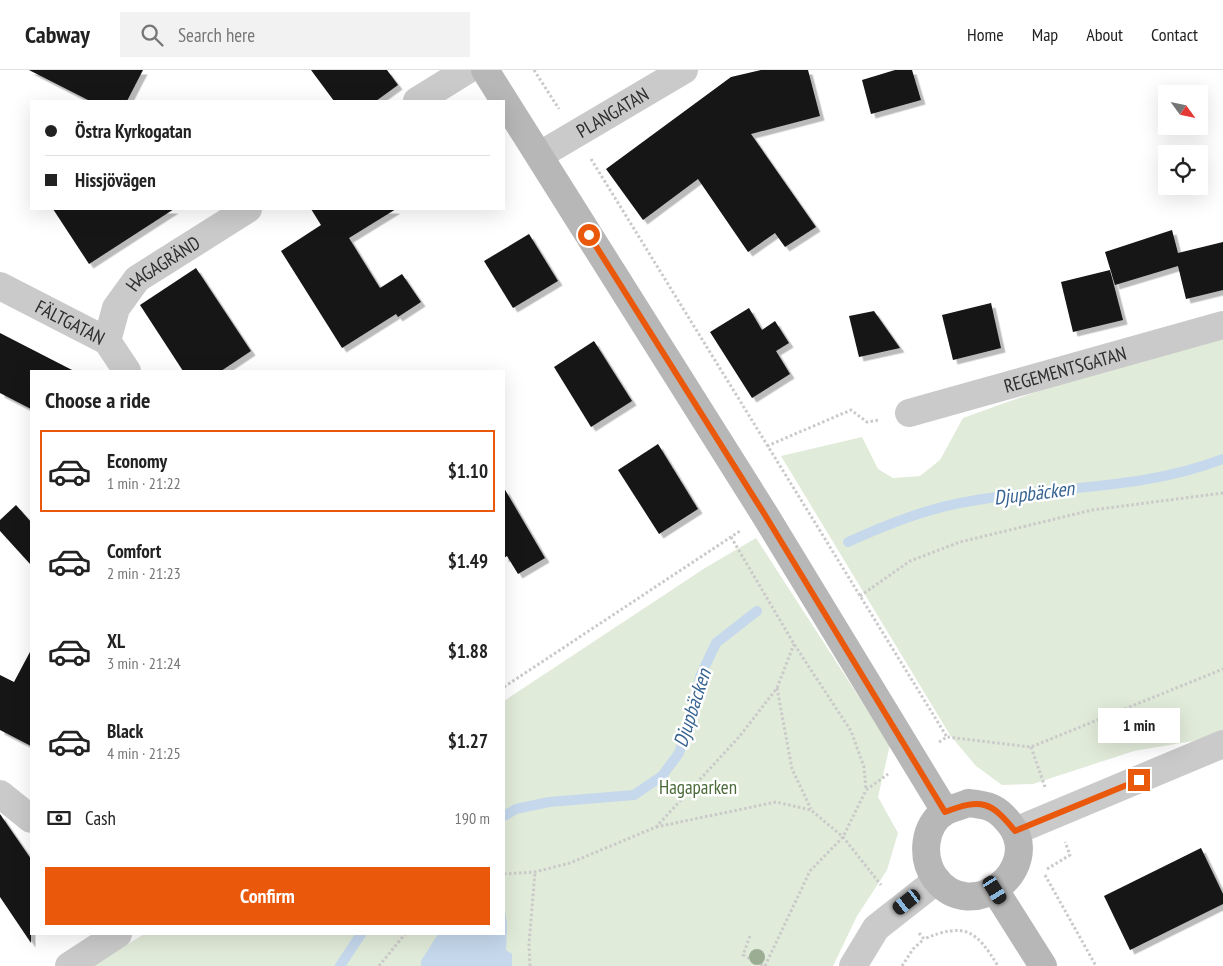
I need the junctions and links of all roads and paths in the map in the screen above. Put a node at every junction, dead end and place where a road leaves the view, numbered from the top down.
1 (467, 70) edge
2 (486, 70) edge
3 (534, 70) edge
4 (684, 70) edge
5 (419, 100) edge
6 (575, 134) junction
7 (540, 155) junction
8 (246, 210) edge
9 (0, 286) edge
10 (1223, 325) edge
11 (107, 341) junction
12 (126, 370) edge
13 (909, 413) joint
14 (767, 446) junction
15 (1223, 493) edge
16 (797, 494) junction
17 (765, 515) junction
18 (731, 537) junction
19 (860, 596) junction
20 (794, 644) junction
21 (1223, 669) edge
22 (505, 686) edge
23 (777, 688) junction
24 (947, 736) junction
25 (1223, 744) edge
26 (1031, 747) junction
27 (915, 758) junction
28 (866, 790) junction
29 (0, 794) edge
30 (812, 810) junction
31 (945, 812) junction
32 (1055, 814) junction
33 (30, 818) edge
34 (656, 827) junction
35 (1015, 831) junction
36 (843, 837) junction
37 (535, 872) junction
38 (505, 874) edge
39 (937, 880) junction
40 (995, 890) junction
41 (114, 935) edge
42 (404, 935) edge
43 (750, 936) dead end
44 (924, 939) dead end
45 (69, 966) edge
46 (379, 966) edge
47 (530, 966) edge
48 (764, 966) edge
49 (853, 966) edge
50 (902, 966) edge
51 (1043, 966) edge
52 (1096, 966) edge

1 - 5 street
2 - 7 street
3 - 6 path
4 - 6 street, PLANGATAN
6 - 7 street, PLANGATAN
6 - 14 path
7 - 17 street
8 - 11 street, HAGAGRÄND
9 - 11 street, FÄLTGATAN
10 - 13 street, REGEMENTSGATAN
11 - 12 street, FÄLTGATAN
13 - 14 path
14 - 16 path
15 - 19 path
16 - 17 path
16 - 19 path
17 - 18 path
17 - 27 street
18 - 20 path
18 - 22 path
19 - 24 path
20 - 23 path
20 - 28 path
21 - 26 path
23 - 30 path
23 - 34 path
24 - 26 path
24 - 27 path
25 - 32 street
26 - 32 path
27 - 28 path
27 - 31 street
28 - 36 path
29 - 33 street
30 - 34 path
30 - 36 path
31 - 35 street
31 - 39 street
32 - 35 street
32 - 52 path
34 - 37 path
35 - 40 street
36 - 48 path
37 - 38 path
37 - 47 path
39 - 40 street
39 - 49 street
40 - 51 street
41 - 45 street
42 - 46 path
43 - 48 path
44 - 50 path

